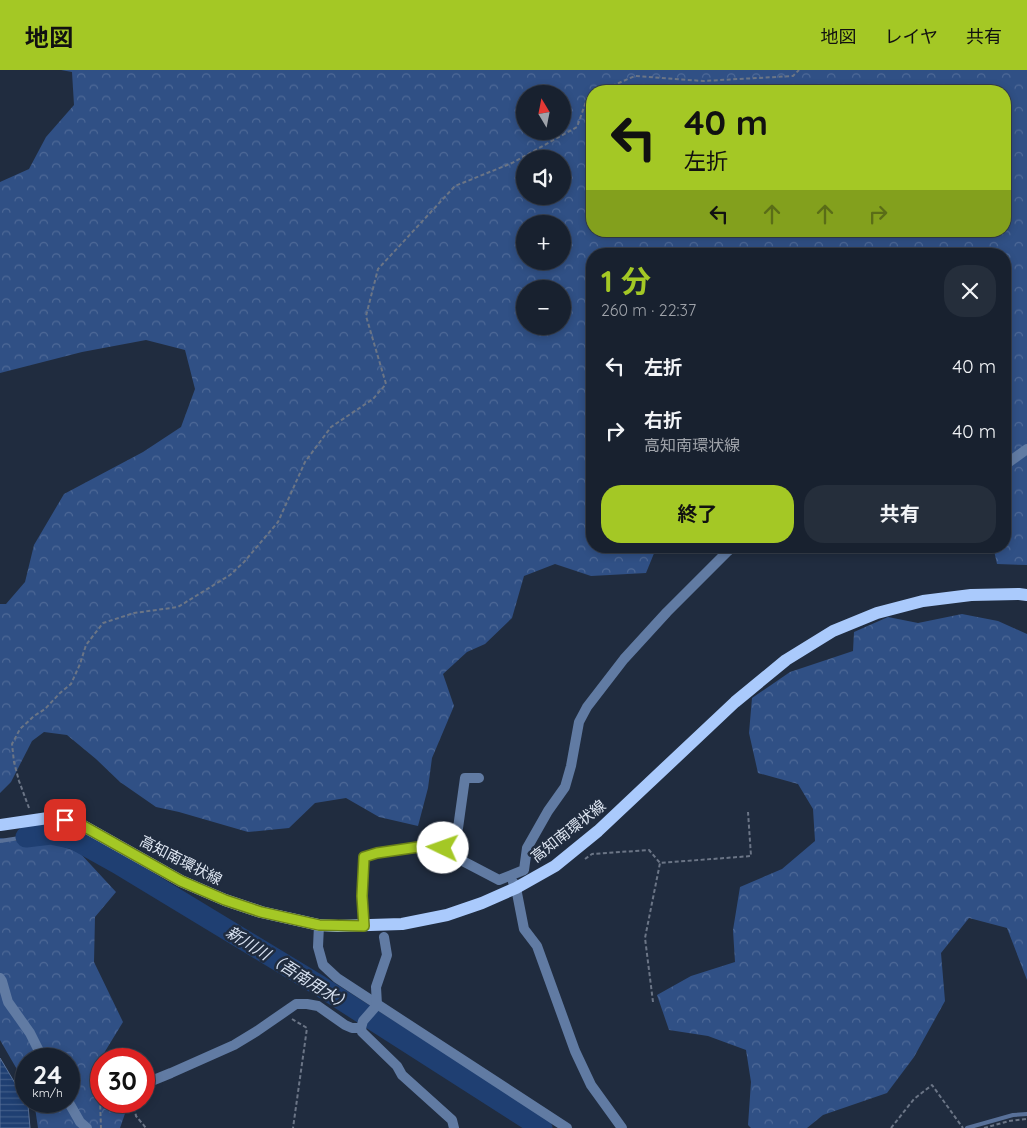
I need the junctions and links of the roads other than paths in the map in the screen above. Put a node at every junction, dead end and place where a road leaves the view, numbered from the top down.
1 (1027, 449) edge
2 (1011, 461) edge
3 (726, 553) edge
4 (1027, 595) edge
5 (479, 778) dead end
6 (0, 825) edge
7 (443, 848) junction
8 (513, 882) junction
9 (319, 925) junction
10 (364, 926) junction
11 (384, 937) dead end
12 (0, 978) edge
13 (374, 1008) junction
14 (362, 1024) junction
15 (38, 1048) edge
16 (155, 1080) edge
17 (75, 1113) edge
18 (87, 1128) edge
19 (454, 1128) edge
20 (567, 1128) edge
21 (622, 1128) edge

1 - 2 street
3 - 8 street
4 - 8 main road, 高知南環状線
5 - 7 street
6 - 9 main road, 高知南環状線
7 - 8 street
7 - 10 street
8 - 10 main road, 高知南環状線
8 - 21 street
9 - 10 main road, 高知南環状線
9 - 13 street
11 - 13 street
12 - 15 street
13 - 14 street
13 - 20 street
14 - 16 street
14 - 19 street
17 - 18 street

